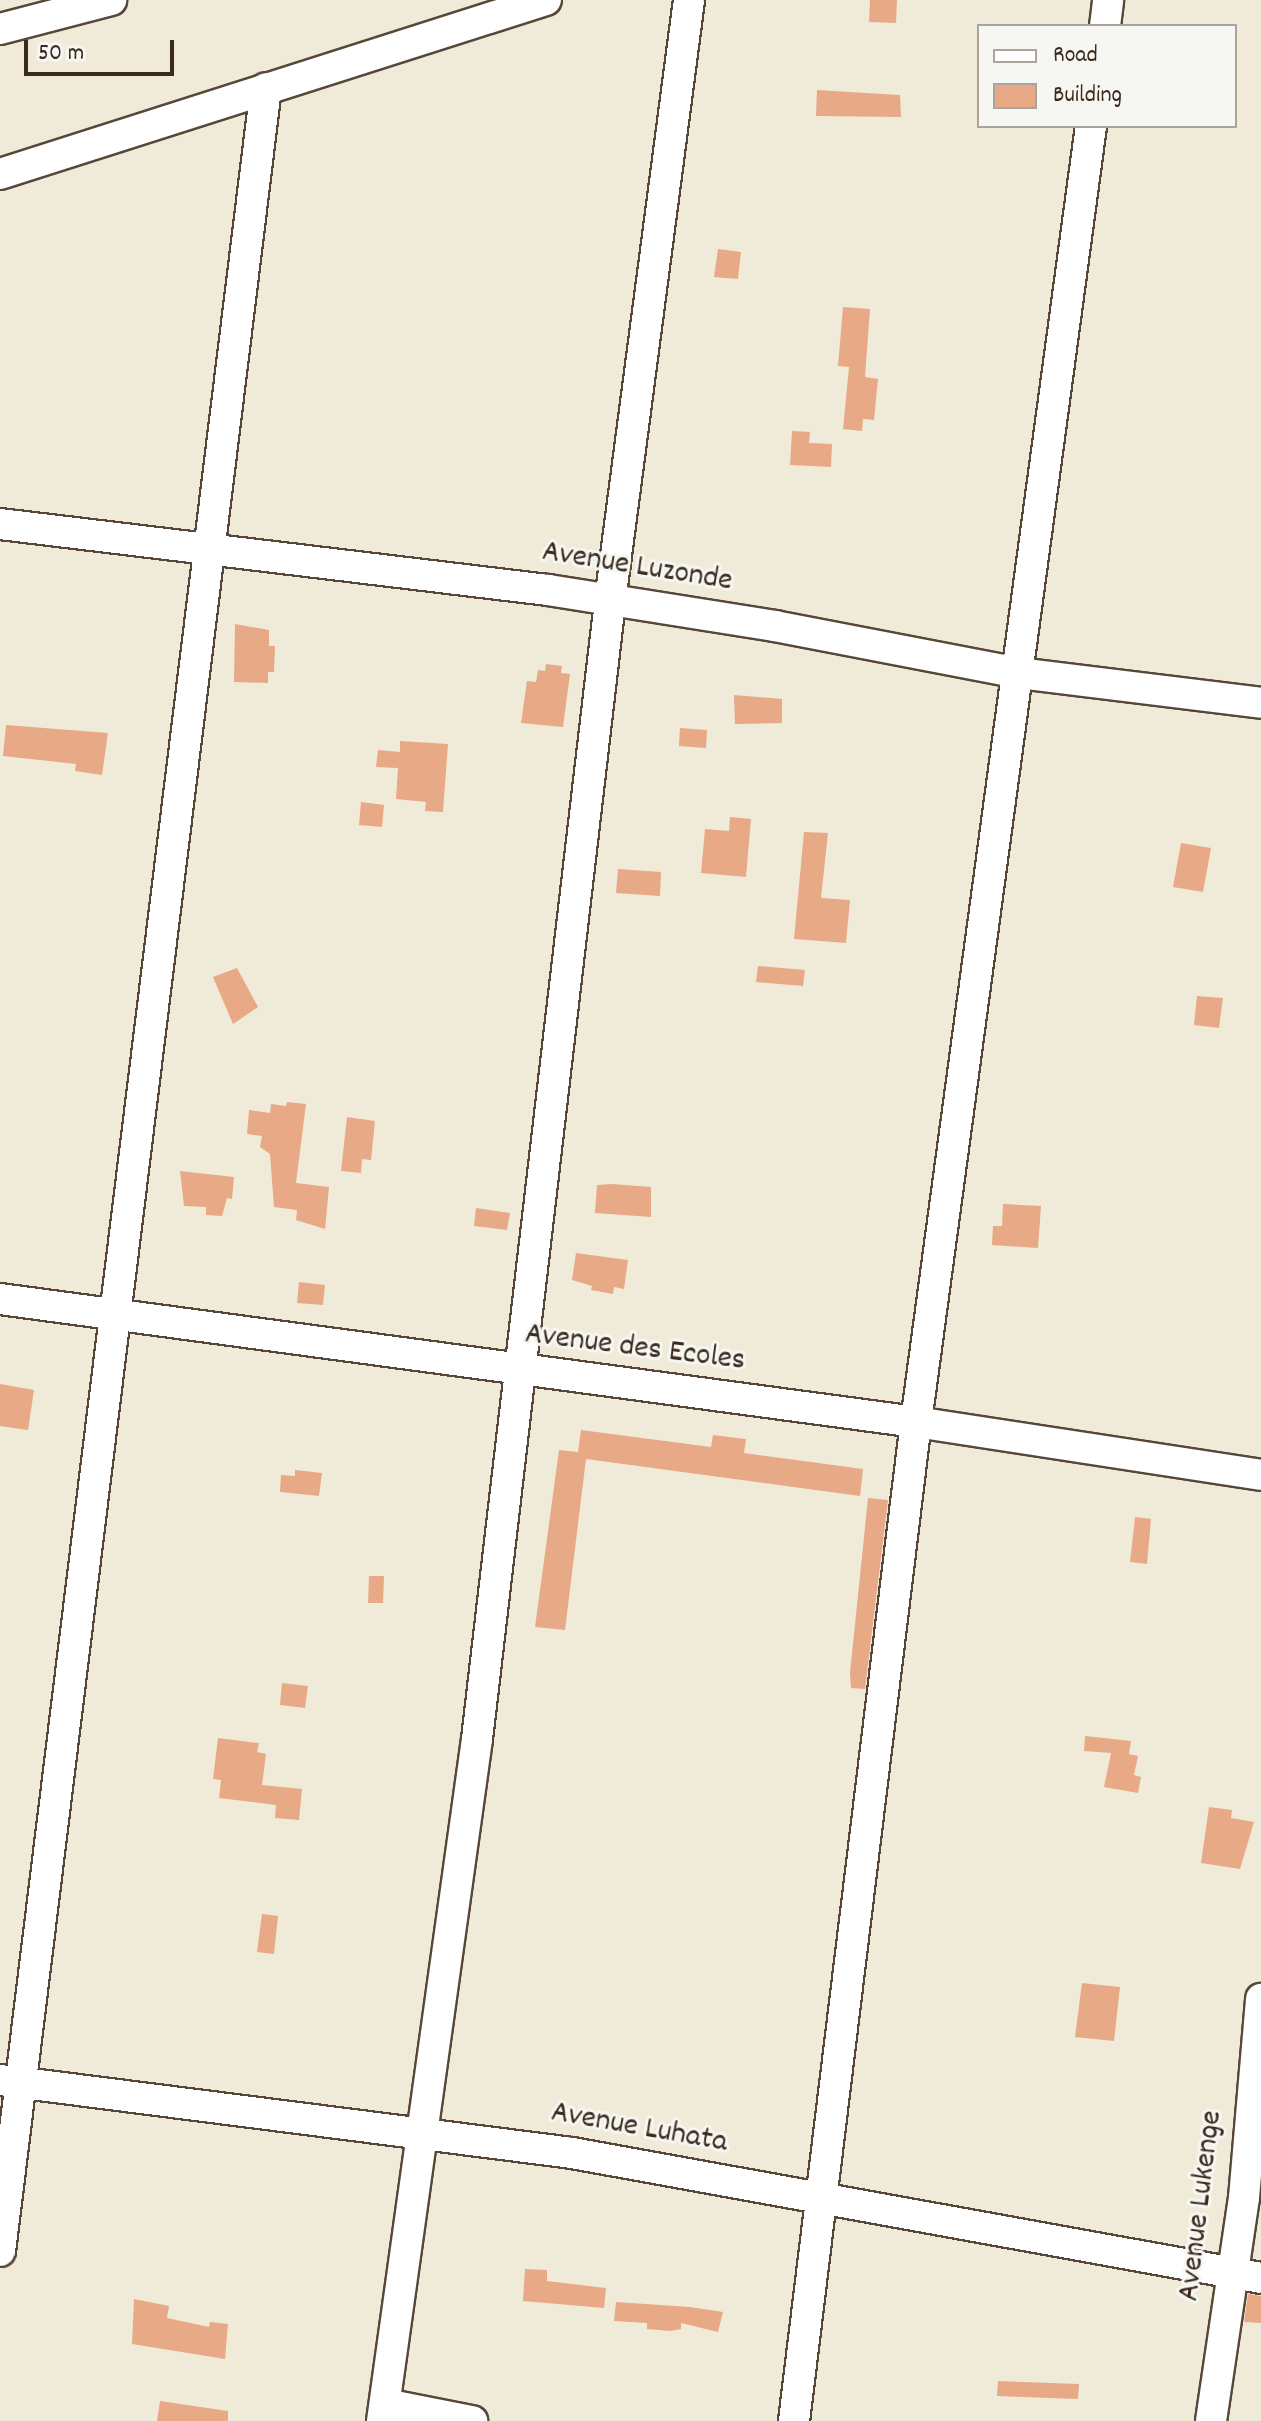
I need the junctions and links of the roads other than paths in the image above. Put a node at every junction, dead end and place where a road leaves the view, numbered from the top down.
1 (546, 0) edge
2 (689, 0) edge
3 (1108, 0) edge
4 (107, 1) edge
5 (1105, 24) edge
6 (0, 29) edge
7 (266, 88) junction
8 (1091, 128) edge
9 (0, 174) edge
10 (0, 524) edge
11 (208, 550) junction
12 (610, 601) junction
13 (1018, 673) junction
14 (1261, 703) edge
15 (0, 1299) edge
16 (119, 1314) junction
17 (520, 1371) junction
18 (916, 1422) junction
19 (1261, 1475) edge
20 (1261, 1999) edge
21 (11, 2082) edge
22 (423, 2132) junction
23 (822, 2198) junction
24 (0, 2251) edge
25 (1229, 2274) junction
26 (1261, 2278) edge
27 (383, 2412) edge
28 (472, 2421) edge
29 (794, 2421) edge
30 (1211, 2421) edge

1 - 7 street
2 - 12 street
3 - 5 street
4 - 6 street
7 - 9 street
7 - 11 street
8 - 13 street
10 - 11 street, Avenue Luzonde
11 - 12 street, Avenue Luzonde
11 - 16 street
12 - 13 street, Avenue Luzonde
12 - 17 street
13 - 14 street, Avenue Luzonde
13 - 18 street
15 - 16 street, Avenue des Ecoles
16 - 17 street, Avenue des Ecoles
16 - 21 street
17 - 18 street, Avenue des Ecoles
17 - 22 street
18 - 19 street, Avenue des Ecoles
18 - 23 street
20 - 25 street, Avenue Lukenge
21 - 22 street, Avenue Luhata
21 - 24 street
22 - 23 street, Avenue Luhata
22 - 27 street
23 - 25 street, Avenue Luhata
23 - 29 street
25 - 26 street, Avenue Luhata
25 - 30 street, Avenue Lukenge
27 - 28 street

